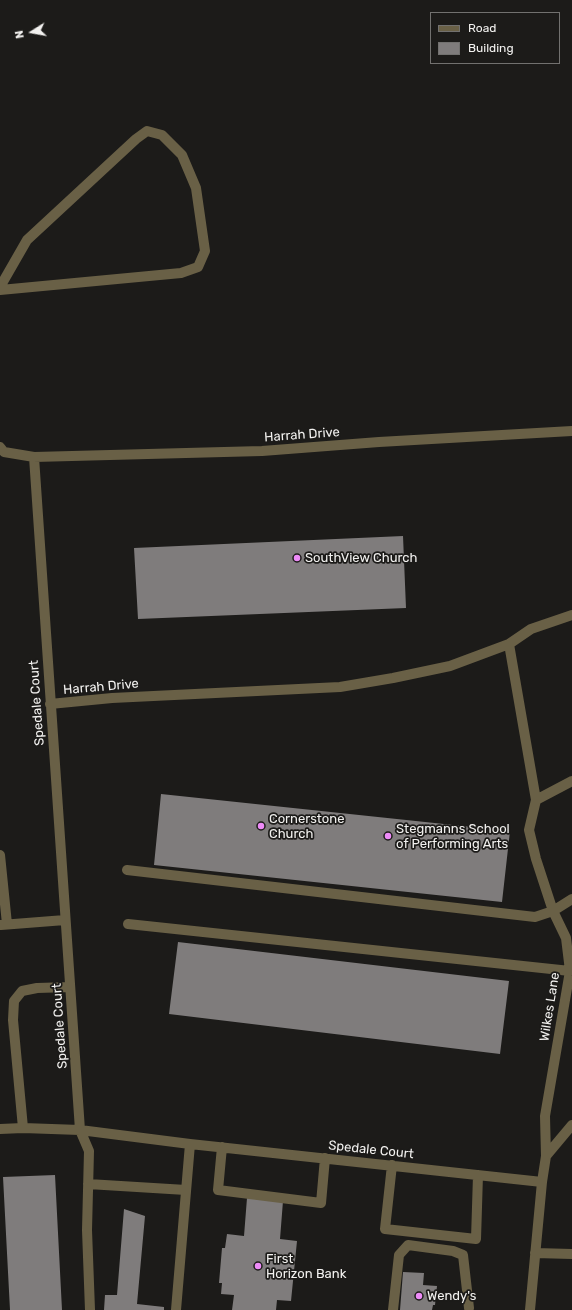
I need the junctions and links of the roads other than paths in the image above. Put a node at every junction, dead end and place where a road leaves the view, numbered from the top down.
1 (0, 288) edge
2 (572, 431) edge
3 (0, 447) edge
4 (34, 457) junction
5 (572, 614) edge
6 (509, 644) junction
7 (50, 704) junction
8 (572, 781) edge
9 (536, 800) junction
10 (0, 855) edge
11 (127, 870) dead end
12 (572, 899) edge
13 (553, 911) junction
14 (65, 920) junction
15 (128, 924) dead end
16 (3, 925) edge
17 (570, 971) junction
18 (70, 987) junction
19 (572, 1125) edge
20 (23, 1128) junction
21 (0, 1129) edge
22 (80, 1130) junction
23 (190, 1144) junction
24 (222, 1147) junction
25 (546, 1156) junction
26 (325, 1158) junction
27 (392, 1166) junction
28 (478, 1175) junction
29 (542, 1182) junction
30 (88, 1184) junction
31 (186, 1190) junction
32 (536, 1253) junction
33 (572, 1254) edge
34 (469, 1308) dead end
35 (90, 1310) edge
36 (176, 1310) edge
37 (393, 1310) edge
38 (530, 1310) edge

1 - 1 street
2 - 4 street, Harrah Drive
3 - 4 street, Harrah Drive
4 - 7 street, Spedale Court
5 - 6 street, Harrah Drive
6 - 7 street, Harrah Drive
6 - 9 street, Wilkes Lane
7 - 14 street, Spedale Court
8 - 9 street
9 - 13 street, Wilkes Lane
10 - 16 street
11 - 13 street
12 - 13 street
13 - 17 street, Wilkes Lane
14 - 16 street
14 - 18 street, Spedale Court
15 - 17 street
17 - 25 street, Wilkes Lane
18 - 20 street
18 - 22 street, Spedale Court
19 - 25 street
20 - 21 street
20 - 22 street
22 - 23 street, Spedale Court
22 - 30 street
23 - 24 street, Spedale Court
23 - 31 street
24 - 26 street, Spedale Court
24 - 26 street
25 - 29 street, Wilkes Lane
26 - 27 street, Spedale Court
27 - 28 street, Spedale Court
27 - 28 street
28 - 29 street, Spedale Court
29 - 32 street, Wilkes Lane
30 - 31 street
30 - 35 street
31 - 36 street
32 - 33 street
32 - 38 street, Wilkes Lane
34 - 37 street

